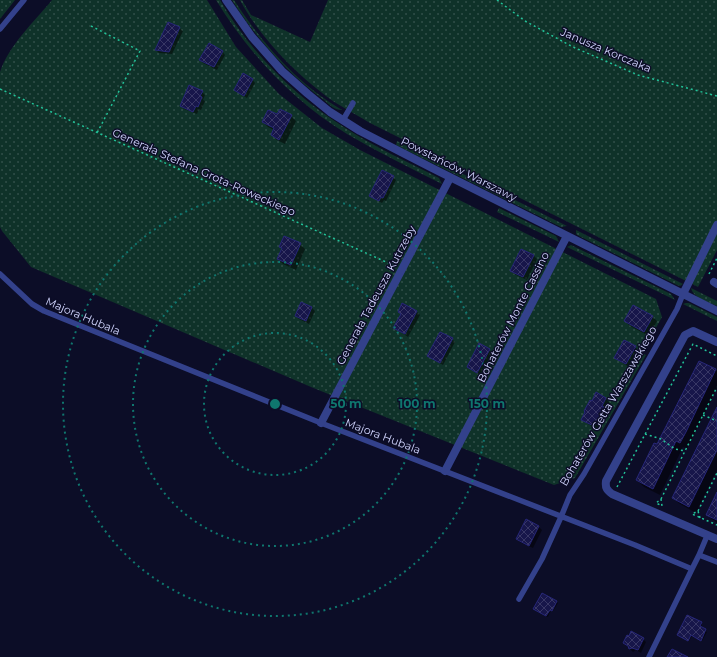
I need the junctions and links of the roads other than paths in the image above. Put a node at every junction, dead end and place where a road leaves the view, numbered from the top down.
1 (24, 0) edge
2 (226, 0) edge
3 (0, 29) edge
4 (353, 103) dead end
5 (342, 120) junction
6 (450, 178) junction
7 (717, 224) edge
8 (567, 236) junction
9 (0, 274) edge
10 (683, 294) junction
11 (717, 311) edge
12 (717, 342) edge
13 (321, 423) junction
14 (445, 471) junction
15 (562, 517) junction
16 (707, 536) junction
17 (717, 540) edge
18 (699, 555) junction
19 (717, 562) edge
20 (692, 569) junction
21 (519, 599) dead end
22 (649, 657) edge

1 - 3 lane
2 - 5 street, Powstańców Warszawy
4 - 5 lane
5 - 6 street, Powstańców Warszawy
6 - 8 street, Powstańców Warszawy
6 - 13 street, Generała Tadeusza Kutrzeby
7 - 10 street, Bohaterów Getta Warszawskiego
8 - 10 street, Powstańców Warszawy
8 - 14 street, Bohaterów Monte Cassino
9 - 13 lane, Majora Hubala
10 - 11 street, Powstańców Warszawy
10 - 15 lane, Bohaterów Getta Warszawskiego
12 - 16 street
13 - 14 lane, Majora Hubala
14 - 15 lane, Majora Hubala
15 - 20 lane, Majora Hubala
15 - 21 lane, Bohaterów Getta Warszawskiego
16 - 17 street
16 - 18 lane
18 - 19 lane
18 - 20 lane
20 - 22 lane

